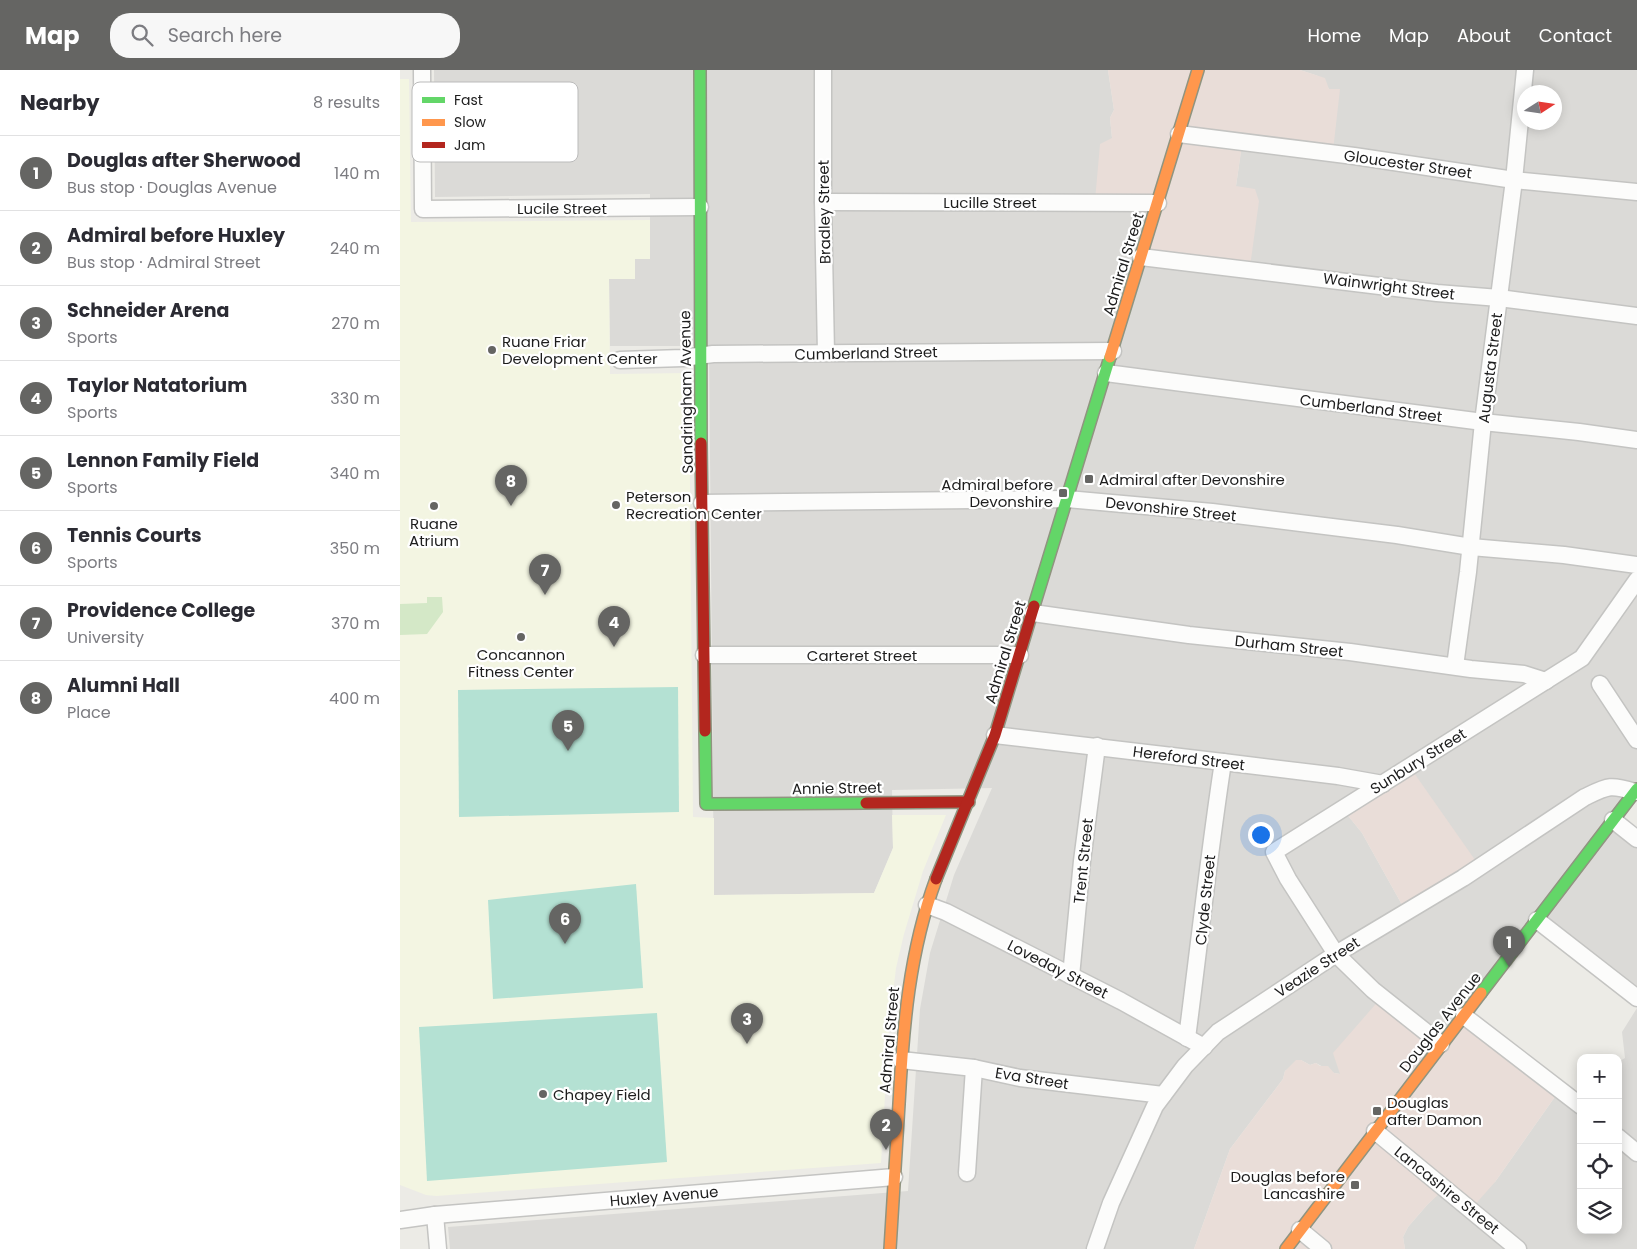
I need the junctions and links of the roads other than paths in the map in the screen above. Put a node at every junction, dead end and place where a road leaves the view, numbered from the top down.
1 (700, 70) edge
2 (823, 70) edge
3 (1198, 70) edge
4 (1525, 70) edge
5 (1178, 134) junction
6 (423, 162) edge
7 (1514, 180) junction
8 (1637, 192) edge
9 (823, 202) junction
10 (1158, 203) junction
11 (700, 207) junction
12 (1141, 257) junction
13 (1499, 298) junction
14 (1637, 316) edge
15 (1112, 351) junction
16 (826, 353) junction
17 (700, 356) junction
18 (620, 360) dead end
19 (1106, 373) junction
20 (1483, 422) junction
21 (1637, 440) edge
22 (1067, 499) junction
23 (702, 503) junction
24 (1470, 547) junction
25 (1637, 565) edge
26 (1637, 580) edge
27 (1032, 614) junction
28 (704, 655) junction
29 (1020, 655) junction
30 (1455, 666) junction
31 (1546, 681) junction
32 (1600, 684) dead end
33 (996, 735) junction
34 (1637, 740) edge
35 (1097, 746) junction
36 (1223, 762) junction
37 (1383, 784) junction
38 (1636, 791) edge
39 (969, 802) junction
40 (706, 804) joint
41 (1613, 820) junction
42 (1637, 839) edge
43 (927, 905) junction
44 (1537, 920) junction
45 (1336, 954) junction
46 (1072, 976) junction
47 (1637, 998) edge
48 (1464, 1016) junction
49 (1187, 1038) junction
50 (1442, 1044) junction
51 (1204, 1047) junction
52 (901, 1060) junction
53 (974, 1068) junction
54 (1163, 1095) junction
55 (1577, 1103) edge
56 (1375, 1131) junction
57 (1622, 1140) edge
58 (1637, 1153) edge
59 (967, 1173) dead end
60 (894, 1177) junction
61 (400, 1210) edge
62 (435, 1215) junction
63 (400, 1220) edge
64 (1300, 1230) junction
65 (438, 1249) edge
66 (890, 1249) edge
67 (1095, 1249) edge
68 (1286, 1249) edge
69 (1322, 1249) edge
70 (1518, 1249) edge

1 - 11 main road, Sandringham Avenue
2 - 9 street, Bradley Street
3 - 5 main road, Admiral Street
4 - 7 street, Augusta Street
5 - 7 street, Gloucester Street
5 - 10 main road, Admiral Street
6 - 11 street, Lucile Street
7 - 8 street, Gloucester Street
7 - 13 street, Augusta Street
9 - 10 street, Lucille Street
9 - 16 street, Bradley Street
10 - 12 main road, Admiral Street
11 - 17 main road, Sandringham Avenue
12 - 13 street, Wainwright Street
12 - 15 main road, Admiral Street
13 - 14 street, Wainwright Street
13 - 20 street, Augusta Street
15 - 16 street, Cumberland Street
15 - 19 main road, Admiral Street
16 - 17 street, Cumberland Street
17 - 18 street, Cumberland Street
17 - 23 main road, Sandringham Avenue
19 - 20 street, Cumberland Street
19 - 22 main road, Admiral Street
20 - 21 street, Cumberland Street
20 - 24 street, Augusta Street
22 - 23 street, Devonshire Street
22 - 24 street, Devonshire Street
22 - 27 main road, Admiral Street
23 - 28 main road, Sandringham Avenue
24 - 25 street, Devonshire Street
24 - 30 street, Augusta Street
26 - 31 street, Sunbury Street
27 - 29 main road, Admiral Street
27 - 30 street, Durham Street
28 - 29 street, Carteret Street
28 - 40 main road, Sandringham Avenue
29 - 33 main road, Admiral Street
30 - 31 street, Durham Street
31 - 37 street, Sunbury Street
32 - 34 street
33 - 35 street, Hereford Street
33 - 39 main road, Admiral Street
35 - 36 street, Hereford Street
35 - 46 street, Trent Street
36 - 37 street, Hereford Street
36 - 49 street, Clyde Street
37 - 45 street, Sunbury Street
38 - 41 main road, Douglas Avenue
38 - 45 street, Veazie Street
39 - 40 main road, Annie Street
39 - 43 main road, Admiral Street
41 - 42 street
41 - 44 main road, Douglas Avenue
43 - 46 street, Loveday Street
43 - 52 main road, Admiral Street
44 - 47 street
44 - 48 main road, Douglas Avenue
45 - 50 street
45 - 51 street, Veazie Street
46 - 49 street, Loveday Street
48 - 50 main road, Douglas Avenue
48 - 55 street
49 - 51 street, Loveday Street
50 - 56 main road, Douglas Avenue
51 - 54 street, Veazie Street
52 - 53 street, Eva Street
52 - 60 main road, Admiral Street
53 - 54 street, Eva Street
53 - 59 street
54 - 67 street, Veazie Street
56 - 64 main road, Douglas Avenue
56 - 70 street, Lancashire Street
57 - 58 street
60 - 62 street, Huxley Avenue
60 - 66 main road, Admiral Street
61 - 62 street, Huxley Avenue
62 - 63 street, Huxley Avenue
62 - 65 street
64 - 68 main road, Douglas Avenue
64 - 69 street

